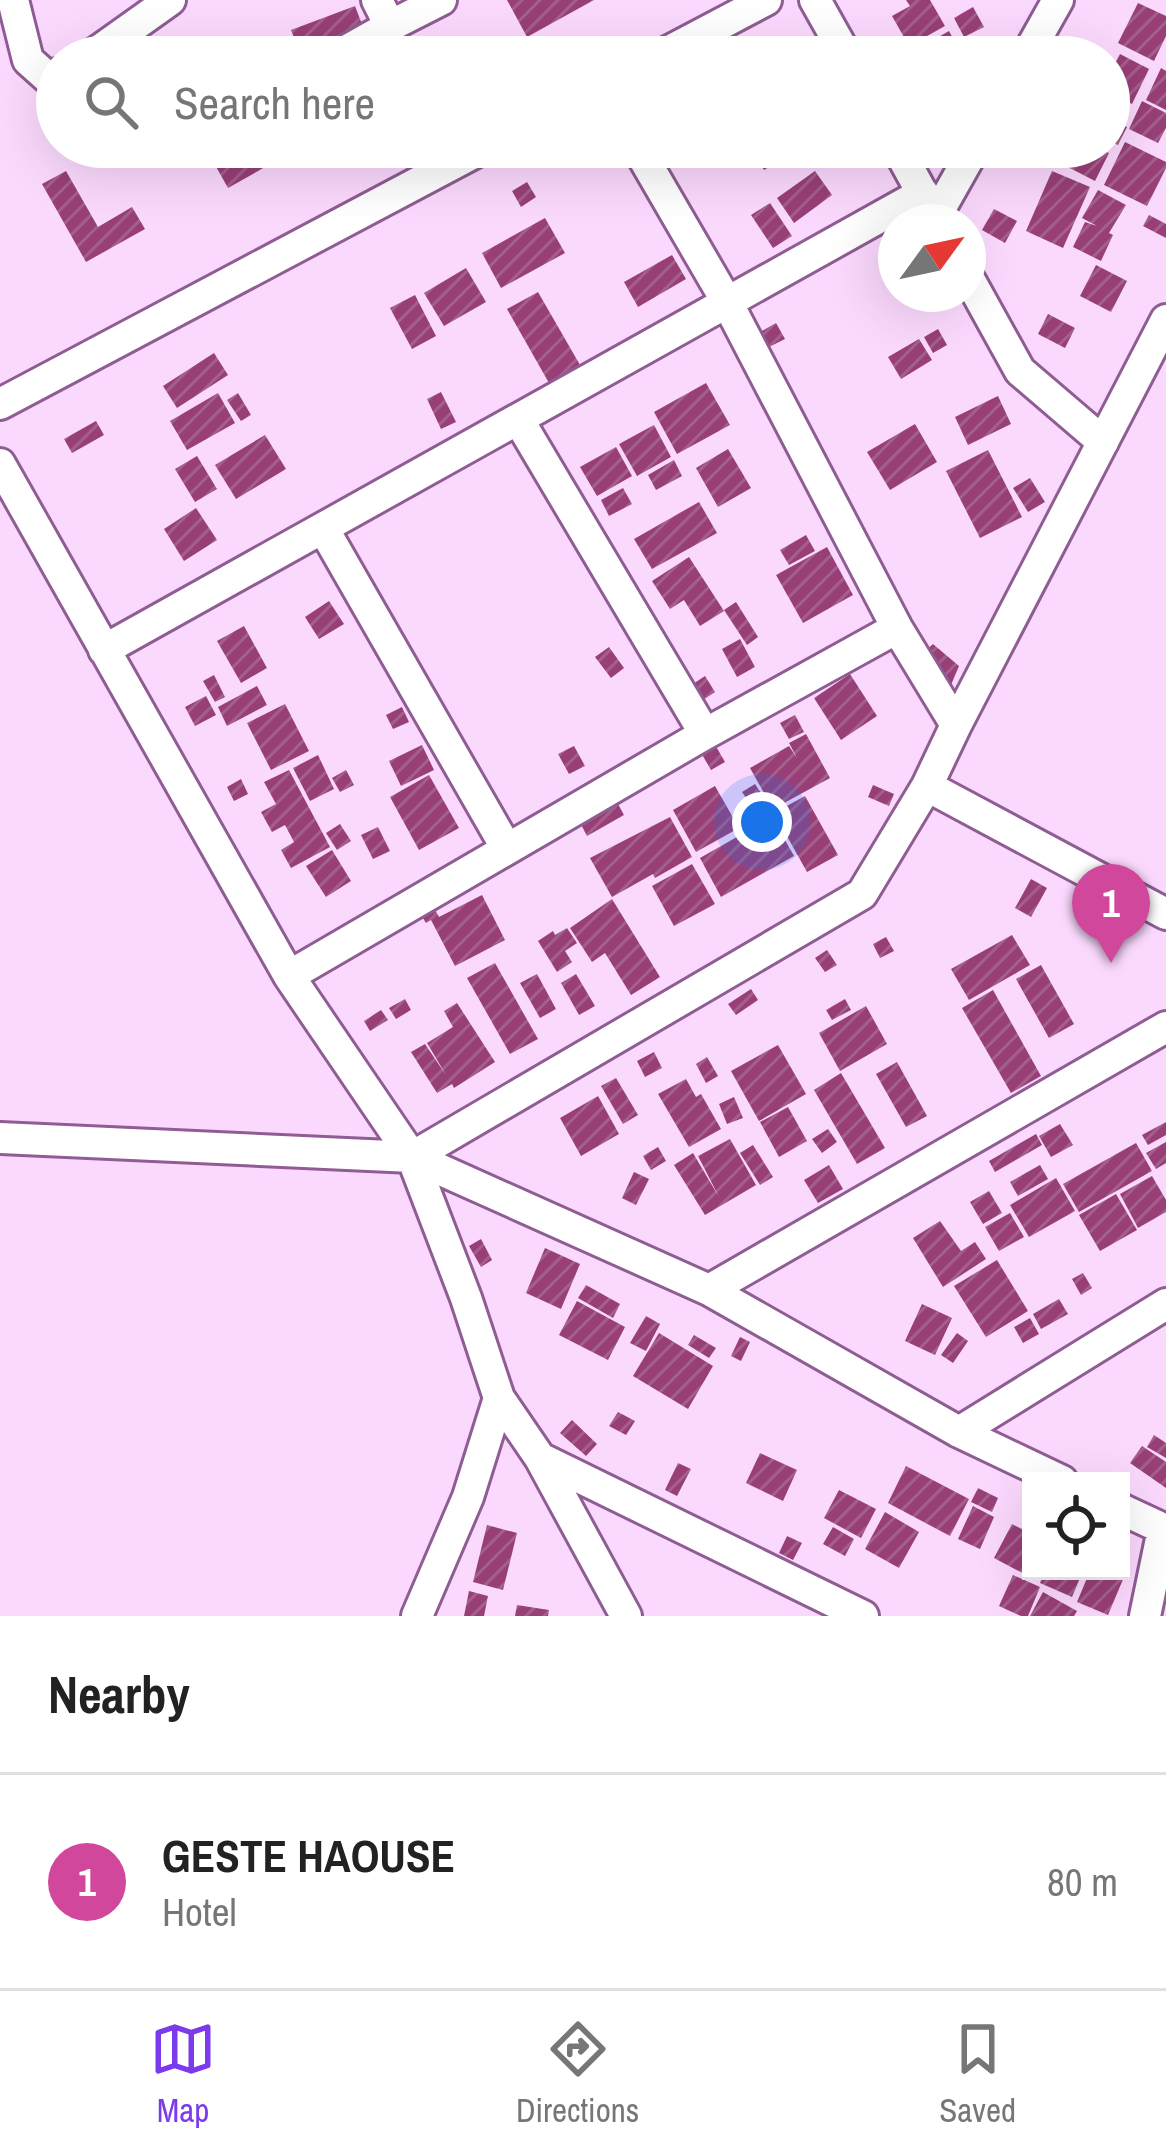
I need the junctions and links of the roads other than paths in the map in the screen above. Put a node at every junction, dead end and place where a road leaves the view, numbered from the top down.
1 (14, 0) edge
2 (170, 0) edge
3 (441, 0) edge
4 (766, 0) edge
5 (815, 0) edge
6 (1058, 0) edge
7 (383, 13) edge
8 (119, 36) edge
9 (358, 36) edge
10 (698, 36) edge
11 (835, 36) edge
12 (1037, 36) edge
13 (36, 67) edge
14 (445, 168) edge
15 (649, 168) edge
16 (908, 168) edge
17 (961, 168) edge
18 (928, 204) edge
19 (937, 204) edge
20 (878, 235) edge
21 (727, 302) junction
22 (986, 310) edge
23 (1166, 320) edge
24 (0, 404) edge
25 (518, 419) junction
26 (1103, 442) junction
27 (0, 464) edge
28 (322, 528) junction
29 (897, 628) junction
30 (104, 650) junction
31 (956, 724) junction
32 (705, 734) junction
33 (927, 787) junction
34 (507, 849) junction
35 (1166, 914) edge
36 (289, 976) junction
37 (1166, 1027) edge
38 (0, 1138) edge
39 (412, 1157) junction
40 (709, 1291) junction
41 (1166, 1304) edge
42 (499, 1398) junction
43 (958, 1432) junction
44 (540, 1458) junction
45 (1042, 1472) edge
46 (1130, 1513) edge
47 (1165, 1530) edge
48 (417, 1616) edge
49 (626, 1616) edge
50 (863, 1616) edge
51 (1145, 1616) edge

1 - 13 street
2 - 8 street
3 - 7 street
4 - 10 street
5 - 11 street
6 - 12 street
7 - 9 street
14 - 24 street
15 - 21 street
16 - 18 street
17 - 19 street
20 - 21 street
21 - 25 street
21 - 29 street
22 - 26 street
23 - 26 street
25 - 28 street
25 - 32 street
26 - 31 street
27 - 30 street
28 - 30 street
28 - 34 street
29 - 31 street
29 - 32 street
30 - 36 street
31 - 33 street
32 - 34 street
33 - 35 street
33 - 39 street
34 - 36 street
36 - 39 street
37 - 40 street
38 - 39 street
39 - 40 street
39 - 42 street
40 - 43 street
41 - 43 street
42 - 44 street
42 - 48 street
43 - 45 street
44 - 49 street
44 - 50 street
46 - 47 street
47 - 51 street

